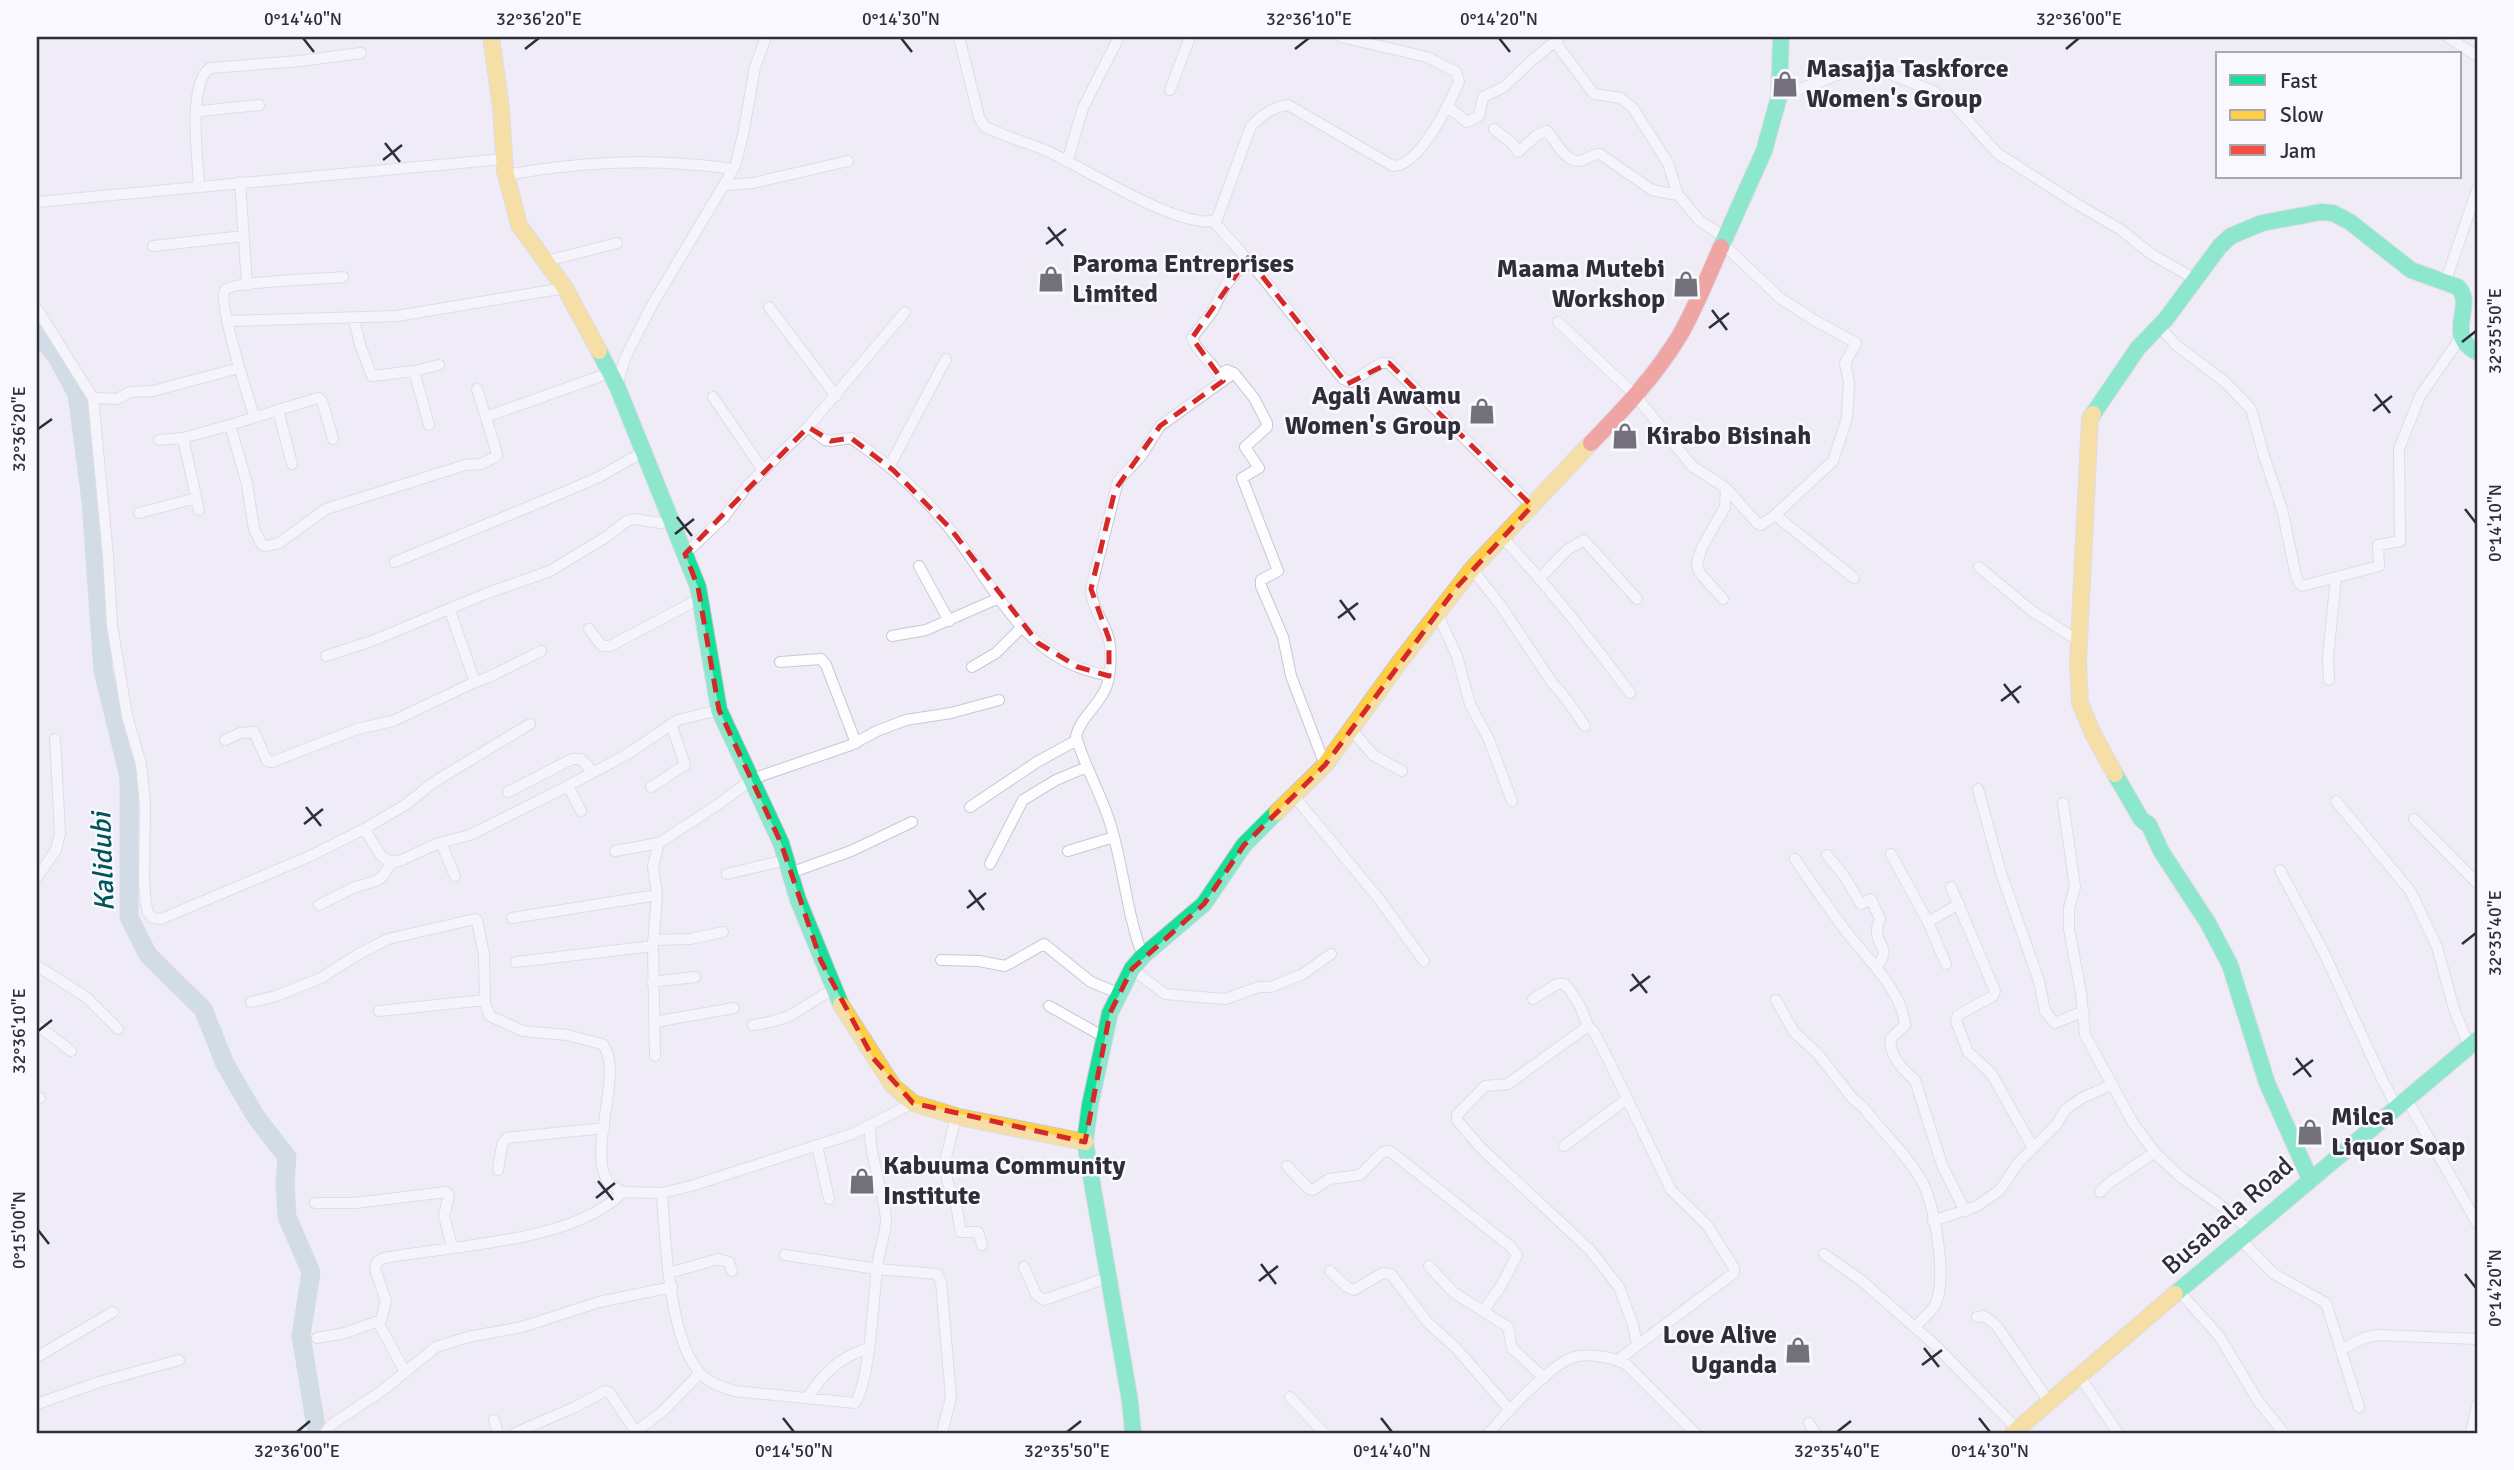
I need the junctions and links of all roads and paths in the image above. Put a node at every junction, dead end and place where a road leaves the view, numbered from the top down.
1 (491, 37) edge
2 (763, 37) edge
3 (959, 37) edge
4 (1119, 37) edge
5 (1190, 37) edge
6 (1341, 37) edge
7 (1781, 37) edge
8 (2448, 37) edge
9 (1558, 39) edge
10 (360, 52) dead end
11 (2477, 56) edge
12 (1170, 90) dead end
13 (1779, 97) junction
14 (259, 104) dead end
15 (1448, 107) junction
16 (196, 108) junction
17 (1494, 129) dead end
18 (848, 161) dead end
19 (1067, 162) junction
20 (505, 167) junction
21 (733, 169) junction
22 (240, 182) junction
23 (724, 185) junction
24 (199, 186) junction
25 (2477, 190) edge
26 (1678, 195) junction
27 (37, 202) edge
28 (1213, 221) junction
29 (244, 236) junction
30 (1725, 241) junction
31 (617, 243) dead end
32 (153, 246) dead end
33 (1248, 258) junction
34 (547, 261) junction
35 (344, 277) dead end
36 (2195, 279) junction
37 (2445, 283) junction
38 (247, 285) junction
39 (565, 288) junction
40 (769, 307) dead end
41 (37, 309) edge
42 (905, 312) dead end
43 (354, 318) junction
44 (228, 321) junction
45 (1559, 323) dead end
46 (2159, 326) junction
47 (2461, 337) junction
48 (2477, 352) edge
49 (946, 359) dead end
50 (439, 365) dead end
51 (239, 368) junction
52 (414, 371) junction
53 (1234, 373) junction
54 (613, 380) junction
55 (477, 389) dead end
56 (1635, 395) junction
57 (836, 396) junction
58 (713, 397) dead end
59 (93, 398) junction
60 (278, 410) junction
61 (254, 416) junction
62 (486, 417) junction
63 (230, 425) junction
64 (429, 425) dead end
65 (808, 427) junction
66 (183, 438) junction
67 (333, 439) dead end
68 (159, 440) dead end
69 (643, 452) junction
70 (292, 464) dead end
71 (889, 467) junction
72 (763, 470) junction
73 (1726, 488) junction
74 (196, 498) junction
75 (1532, 506) junction
76 (199, 510) dead end
77 (139, 513) dead end
78 (1775, 515) junction
79 (671, 520) junction
80 (1502, 537) junction
81 (685, 554) junction
82 (395, 562) dead end
83 (919, 566) dead end
84 (1979, 567) dead end
85 (1472, 569) junction
86 (1540, 578) junction
87 (1854, 578) dead end
88 (2336, 578) junction
89 (701, 598) junction
90 (999, 598) junction
91 (1637, 599) dead end
92 (1723, 599) dead end
93 (450, 611) junction
94 (1437, 613) junction
95 (949, 621) junction
96 (1022, 627) junction
97 (589, 629) dead end
98 (892, 636) dead end
99 (2079, 641) junction
100 (541, 651) dead end
101 (326, 656) dead end
102 (780, 663) dead end
103 (972, 667) dead end
104 (1108, 676) junction
105 (2329, 680) dead end
106 (475, 682) junction
107 (1630, 694) dead end
108 (999, 700) dead end
109 (719, 710) junction
110 (530, 724) dead end
111 (671, 724) junction
112 (1585, 726) dead end
113 (1351, 729) junction
114 (55, 739) dead end
115 (225, 740) dead end
116 (1077, 740) junction
117 (856, 743) junction
118 (1325, 765) junction
119 (1087, 767) junction
120 (1402, 771) dead end
121 (593, 772) junction
122 (752, 779) junction
123 (568, 786) junction
124 (651, 787) dead end
125 (1978, 789) dead end
126 (508, 792) dead end
127 (1293, 794) junction
128 (1512, 801) dead end
129 (2336, 801) dead end
130 (2063, 803) dead end
131 (970, 807) dead end
132 (581, 811) dead end
133 (2414, 819) dead end
134 (912, 822) dead end
135 (363, 829) junction
136 (1114, 837) junction
137 (441, 843) junction
138 (659, 843) junction
139 (1068, 850) dead end
140 (615, 851) dead end
141 (1891, 854) dead end
142 (1828, 856) dead end
143 (1795, 859) dead end
144 (392, 862) junction
145 (990, 863) dead end
146 (788, 867) junction
147 (2280, 870) dead end
148 (727, 874) dead end
149 (454, 876) dead end
150 (37, 877) edge
151 (2477, 883) edge
152 (1951, 887) dead end
153 (657, 895) junction
154 (1959, 904) junction
155 (319, 905) dead end
156 (512, 918) dead end
157 (1928, 922) junction
158 (723, 932) dead end
159 (653, 943) junction
160 (1331, 954) dead end
161 (1143, 956) junction
162 (941, 960) dead end
163 (516, 961) dead end
164 (1424, 961) dead end
165 (1946, 964) dead end
166 (37, 967) edge
167 (1875, 968) junction
168 (1132, 969) junction
169 (695, 976) dead end
170 (652, 982) junction
171 (835, 989) junction
172 (1118, 993) junction
173 (1532, 999) dead end
174 (485, 1000) junction
175 (1776, 1000) dead end
176 (251, 1002) dead end
177 (1049, 1006) dead end
178 (734, 1008) dead end
179 (379, 1011) dead end
180 (2084, 1011) junction
181 (654, 1022) junction
182 (37, 1025) edge
183 (753, 1025) dead end
184 (1588, 1026) junction
185 (118, 1029) dead end
186 (1104, 1037) junction
187 (2473, 1043) edge
188 (71, 1051) dead end
189 (655, 1056) dead end
190 (2111, 1084) junction
191 (1626, 1098) junction
192 (2401, 1102) junction
193 (913, 1103) junction
194 (956, 1116) junction
195 (870, 1125) junction
196 (604, 1128) junction
197 (1085, 1142) junction
198 (817, 1146) junction
199 (1564, 1146) dead end
200 (2032, 1146) junction
201 (2155, 1152) junction
202 (1287, 1166) dead end
203 (498, 1170) dead end
204 (2310, 1179) junction
205 (623, 1192) junction
206 (2099, 1192) dead end
207 (662, 1193) junction
208 (828, 1199) dead end
209 (315, 1203) dead end
210 (1965, 1211) junction
211 (1933, 1220) junction
212 (2477, 1221) edge
213 (2244, 1234) junction
214 (982, 1245) dead end
215 (452, 1247) junction
216 (1824, 1254) dead end
217 (785, 1255) dead end
218 (1429, 1266) dead end
219 (1024, 1267) dead end
220 (877, 1269) junction
221 (1329, 1271) dead end
222 (732, 1272) dead end
223 (669, 1273) junction
224 (1109, 1277) junction
225 (671, 1287) junction
226 (2179, 1291) junction
227 (1483, 1310) junction
228 (113, 1312) dead end
229 (1977, 1317) dead end
230 (378, 1322) junction
231 (1915, 1327) junction
232 (317, 1338) dead end
233 (2477, 1339) edge
234 (1637, 1345) junction
235 (868, 1348) junction
236 (2342, 1349) junction
237 (37, 1357) edge
238 (179, 1360) dead end
239 (1618, 1360) junction
240 (405, 1371) junction
241 (700, 1373) junction
242 (2080, 1377) junction
243 (1544, 1378) junction
244 (1290, 1397) dead end
245 (807, 1398) junction
246 (2050, 1403) junction
247 (37, 1404) edge
248 (2477, 1405) edge
249 (2359, 1407) dead end
250 (1509, 1409) junction
251 (494, 1420) dead end
252 (2015, 1431) edge
253 (325, 1433) edge
254 (498, 1433) edge
255 (518, 1433) edge
256 (635, 1433) edge
257 (942, 1433) edge
258 (1133, 1433) edge
259 (1324, 1433) edge
260 (1489, 1433) edge
261 (1695, 1433) edge
262 (2118, 1433) edge
263 (2284, 1433) edge
264 (2471, 1433) edge

1 - 20 street
2 - 21 street
3 - 19 street
4 - 19 street
5 - 12 street
6 - 15 street
7 - 13 street
8 - 11 street
9 - 15 street
9 - 26 street
10 - 16 street
13 - 30 street
13 - 36 street
14 - 16 street
15 - 28 street
16 - 24 street
17 - 26 street
18 - 23 street
19 - 28 street
20 - 21 street
20 - 22 street
20 - 34 street
21 - 23 street
22 - 24 street
22 - 29 street
23 - 54 street
24 - 27 street
25 - 37 street
26 - 30 street
28 - 33 street
29 - 32 street
29 - 38 street
30 - 56 street
30 - 78 street
31 - 34 street
33 - 53 street
33 - 75 street
34 - 39 street
35 - 38 street
36 - 37 street
36 - 46 street
37 - 47 street
38 - 44 street
39 - 43 street
39 - 54 street
40 - 57 street
41 - 59 street
42 - 57 street
43 - 44 street
43 - 52 street
44 - 51 street
45 - 56 street
46 - 88 street
46 - 99 street
47 - 48 street
47 - 88 street
49 - 71 street
50 - 52 street
51 - 59 street
51 - 61 street
52 - 64 street
53 - 104 street
53 - 118 street
54 - 62 street
54 - 69 street
55 - 62 street
56 - 73 street
56 - 75 street
57 - 65 street
58 - 72 street
59 - 135 street
60 - 61 street
60 - 67 street
60 - 70 street
61 - 63 street
62 - 63 street
63 - 66 street
65 - 71 street
65 - 72 street
66 - 68 street
66 - 74 street
69 - 79 street
69 - 82 street
71 - 90 street
72 - 81 street
73 - 78 street
73 - 92 street
74 - 76 street
74 - 77 street
75 - 80 street
78 - 87 street
79 - 81 street
79 - 93 street
80 - 85 street
80 - 86 street
81 - 89 street
83 - 95 street
84 - 99 street
85 - 94 street
85 - 112 street
86 - 91 street
86 - 107 street
88 - 105 street
89 - 97 street
89 - 109 street
90 - 95 street
90 - 96 street
93 - 101 street
93 - 106 street
94 - 113 street
94 - 128 street
95 - 98 street
96 - 103 street
96 - 104 street
99 - 204 street
100 - 106 street
102 - 117 street
104 - 116 street
106 - 115 street
108 - 117 street
109 - 111 street
109 - 122 street
110 - 135 street
111 - 121 street
111 - 124 street
113 - 118 street
113 - 120 street
114 - 150 street
116 - 119 street
116 - 131 street
117 - 122 street
118 - 127 street
119 - 136 street
119 - 145 street
121 - 123 street
121 - 126 street
122 - 138 street
122 - 146 street
123 - 132 street
123 - 137 street
125 - 180 street
127 - 161 street
127 - 164 street
129 - 187 street
130 - 180 street
133 - 151 street
134 - 146 street
135 - 144 street
136 - 139 street
136 - 161 street
137 - 144 street
137 - 149 street
138 - 140 street
138 - 153 street
141 - 157 street
142 - 167 street
143 - 167 street
144 - 155 street
146 - 148 street
146 - 171 street
147 - 192 street
152 - 154 street
153 - 156 street
153 - 159 street
154 - 157 street
154 - 200 street
157 - 165 street
158 - 159 street
159 - 163 street
159 - 170 street
160 - 168 street
161 - 168 street
162 - 172 street
166 - 185 street
167 - 210 street
168 - 172 street
169 - 170 street
170 - 181 street
171 - 183 street
171 - 193 street
172 - 186 street
173 - 184 street
174 - 176 street
174 - 179 street
174 - 196 street
175 - 211 street
177 - 186 street
178 - 181 street
180 - 190 street
181 - 189 street
182 - 188 street
184 - 191 street
184 - 234 street
186 - 197 street
187 - 192 street, Busabala Road
190 - 200 street
190 - 201 street
191 - 199 street
191 - 234 street
192 - 204 street, Busabala Road
192 - 212 street
193 - 194 street
193 - 195 street
194 - 197 street
194 - 214 street
195 - 198 street
195 - 220 street
196 - 203 street
196 - 205 street
197 - 224 street
198 - 207 street
198 - 208 street
200 - 210 street
201 - 206 street
201 - 213 street
202 - 227 street
204 - 213 street, Busabala Road
205 - 207 street
205 - 215 street
207 - 223 street
209 - 215 street
210 - 211 street
211 - 231 street
213 - 226 street, Busabala Road
213 - 236 street
215 - 230 street
216 - 231 street
217 - 220 street
218 - 227 street
219 - 224 street
220 - 235 street
220 - 257 street
221 - 250 street
222 - 223 street
223 - 225 street
224 - 258 street
225 - 240 street
225 - 241 street
226 - 242 street, Busabala Road
226 - 263 street
227 - 243 street
228 - 237 street
229 - 246 street
230 - 232 street
230 - 240 street
231 - 252 street
233 - 236 street
234 - 239 street
235 - 245 street
235 - 245 street
236 - 249 street
238 - 247 street
239 - 243 street
239 - 261 street
240 - 253 street
241 - 245 street
241 - 256 street
242 - 246 street, Busabala Road
242 - 262 street
243 - 250 street
244 - 259 street
246 - 252 street, Busabala Road
248 - 264 street
250 - 260 street
251 - 254 street
255 - 256 street

